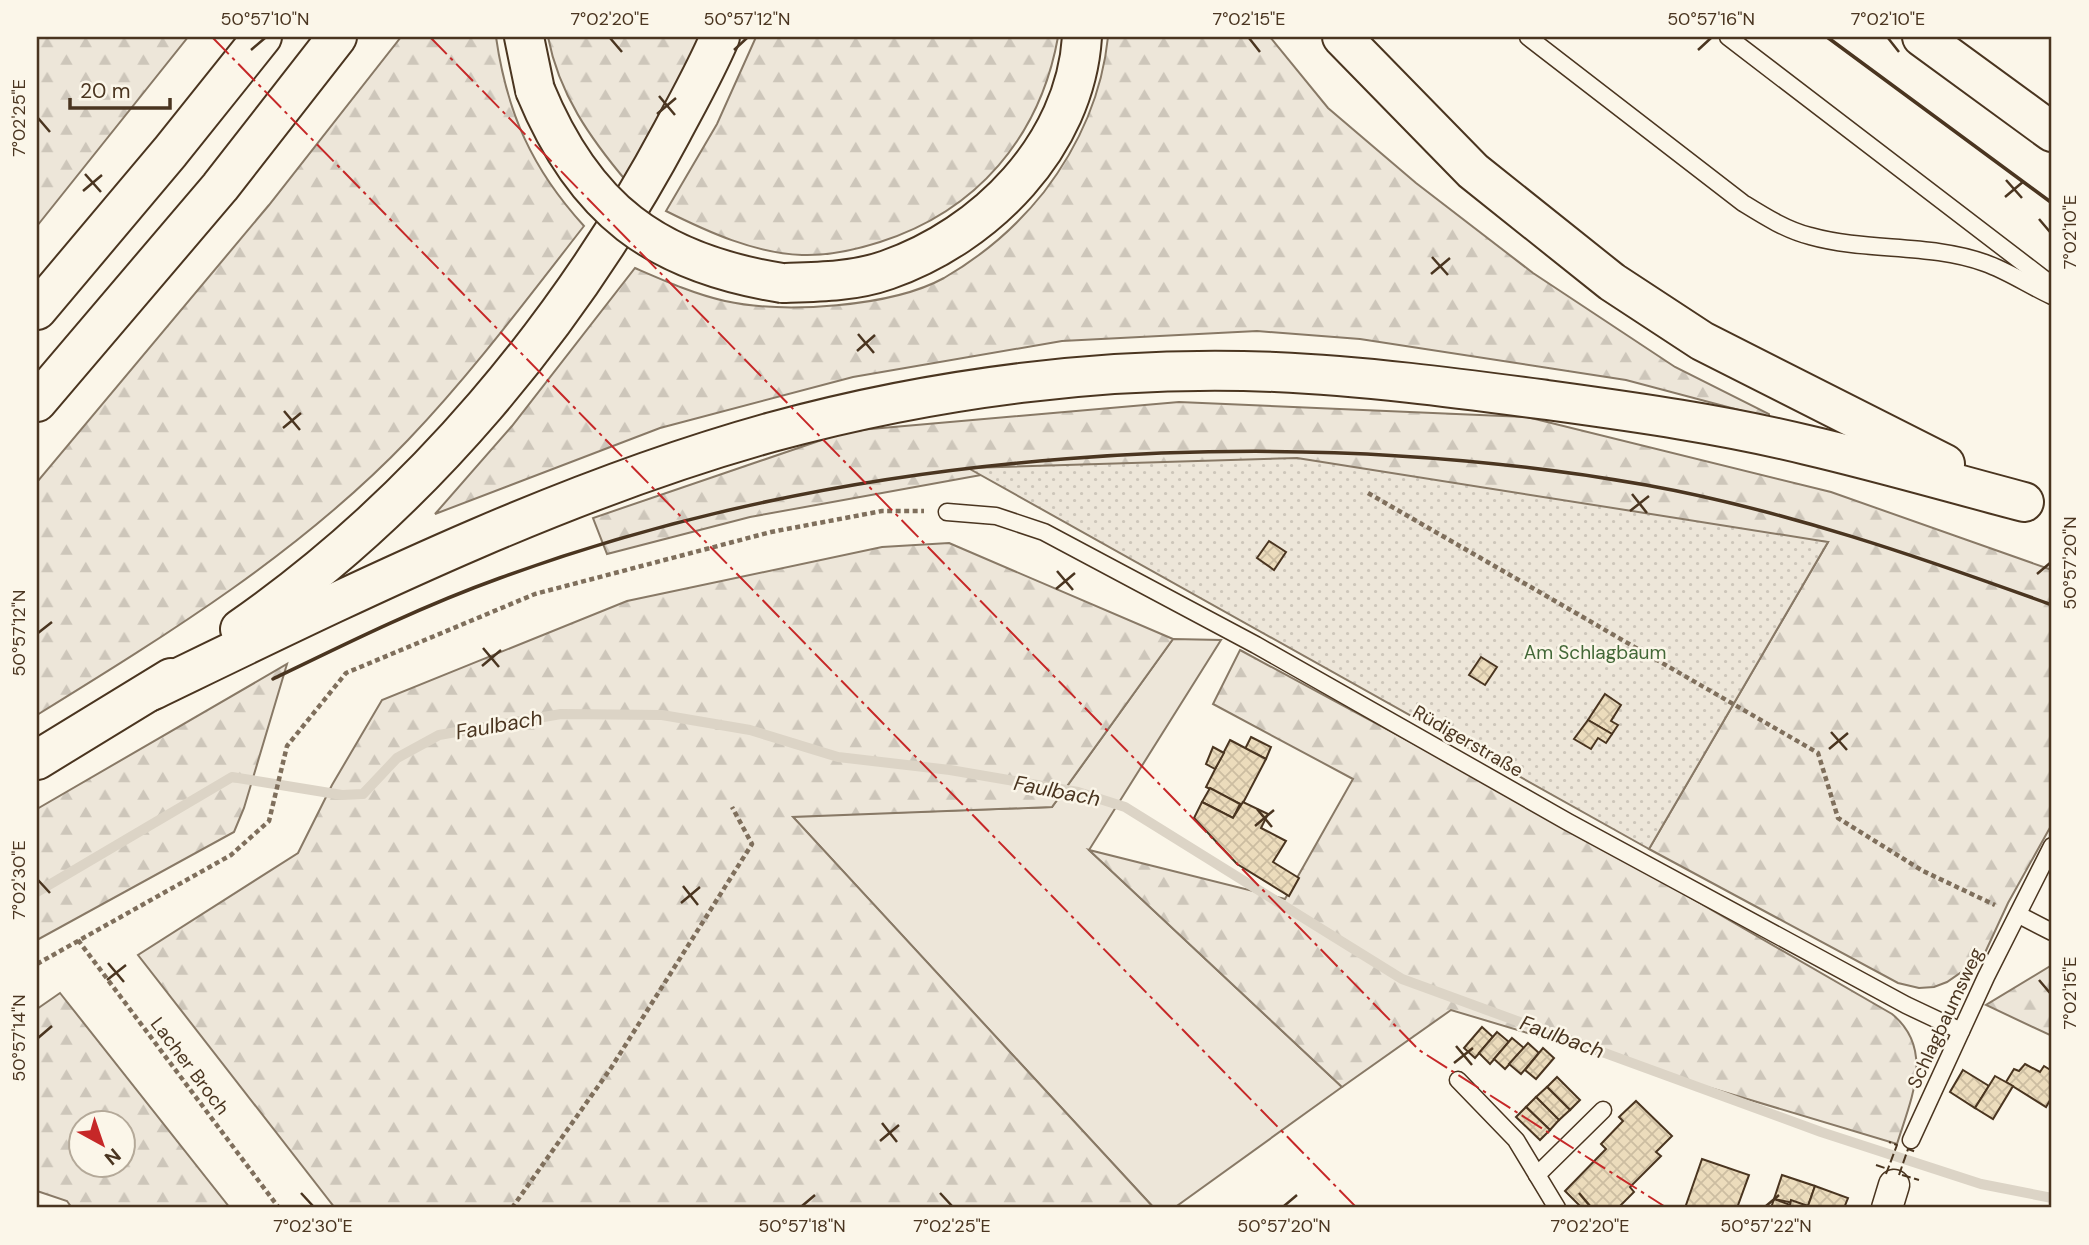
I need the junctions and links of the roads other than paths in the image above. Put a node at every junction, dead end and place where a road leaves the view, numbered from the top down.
1 (262, 37) edge
2 (337, 37) edge
3 (524, 37) edge
4 (720, 37) edge
5 (1082, 37) edge
6 (1342, 37) edge
7 (1528, 37) edge
8 (1728, 37) edge
9 (1923, 37) edge
10 (2052, 132) edge
11 (2052, 285) edge
12 (2052, 296) edge
13 (37, 310) edge
14 (37, 402) edge
15 (2038, 507) edge
16 (947, 512) road end
17 (151, 691) junction
18 (37, 760) edge
19 (2052, 846) edge
20 (2019, 915) junction
21 (2052, 932) edge
22 (1961, 1031) junction
23 (1458, 1080) dead end
24 (1603, 1110) dead end
25 (1911, 1140) dead end
26 (1537, 1175) junction
27 (1557, 1208) edge

1 - 13 highway
2 - 14 highway
3 - 5 highway, bridge
4 - 17 highway
6 - 15 highway
7 - 12 lane
8 - 11 lane
9 - 10 highway
15 - 17 highway
16 - 22 lane, Rüdigerstraße
17 - 18 highway
19 - 20 lane, Schlagbaumsweg
20 - 21 lane
20 - 22 lane, Schlagbaumsweg
22 - 25 lane, Schlagbaumsweg
23 - 26 lane
24 - 26 lane
26 - 27 lane

